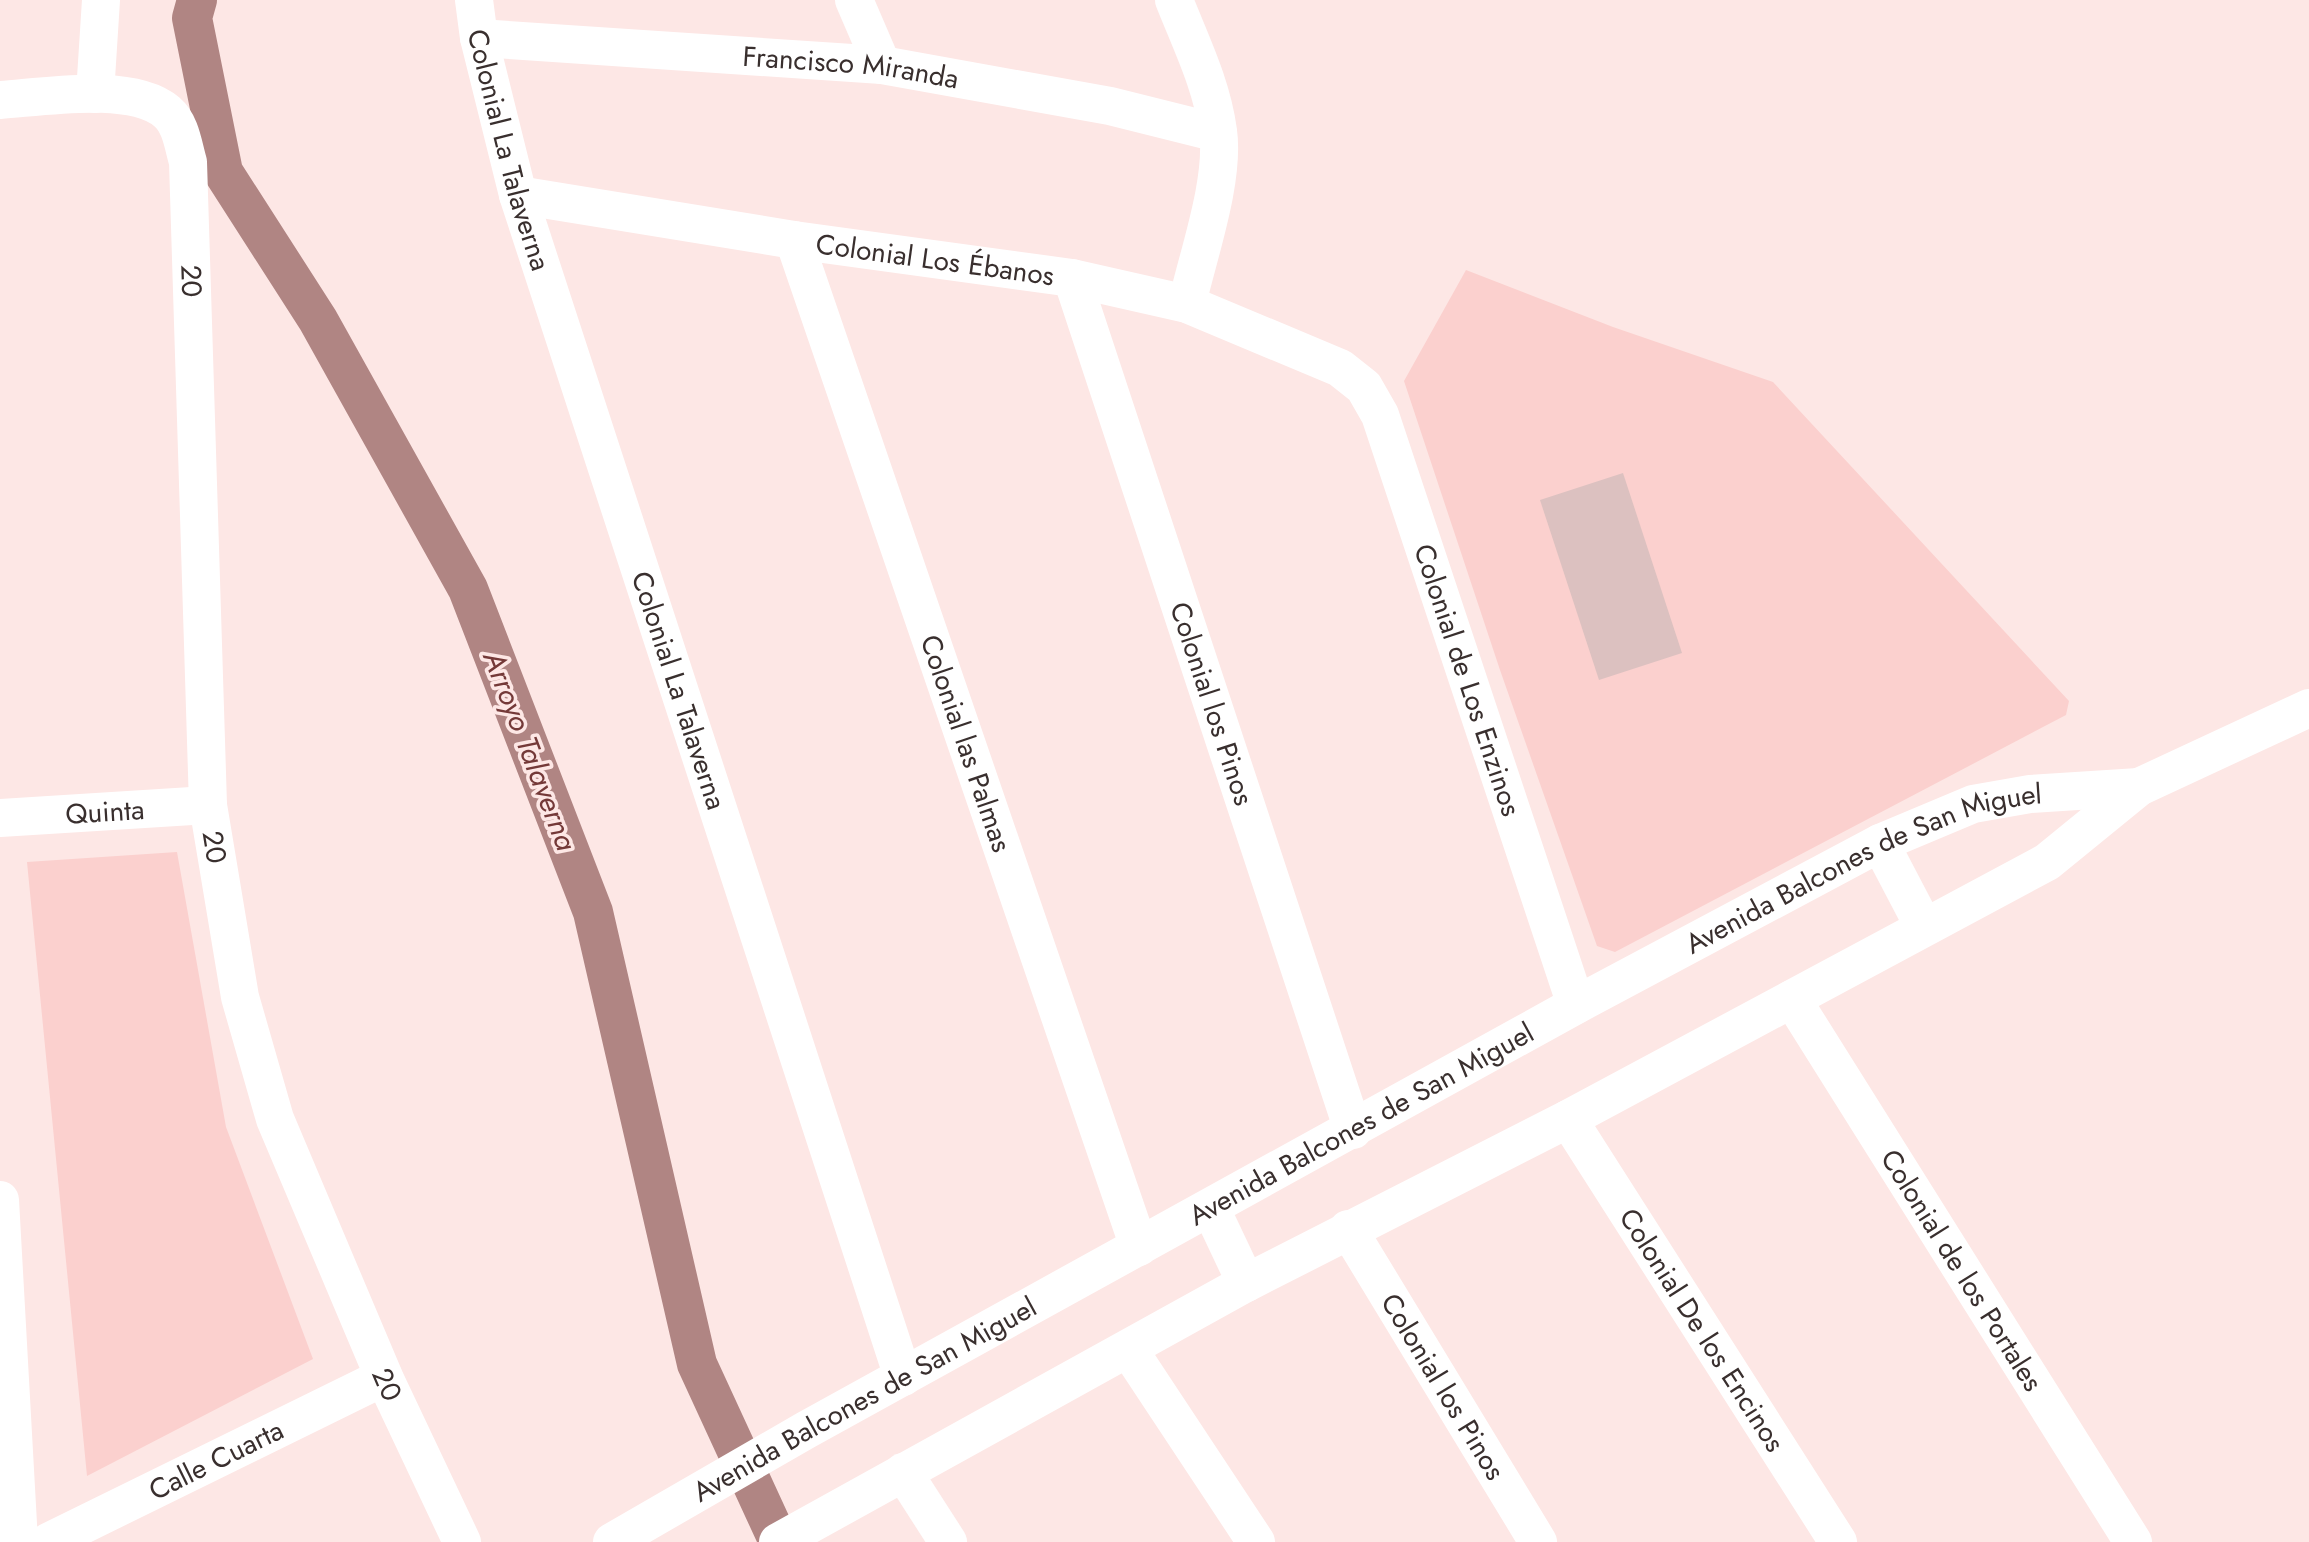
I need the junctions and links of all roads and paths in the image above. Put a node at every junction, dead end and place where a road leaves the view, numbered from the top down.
1 (102, 0) edge
2 (474, 0) edge
3 (854, 0) edge
4 (1174, 0) edge
5 (479, 38) junction
6 (882, 65) junction
7 (95, 94) junction
8 (0, 100) edge
9 (1219, 133) junction
10 (518, 195) junction
11 (794, 240) junction
12 (1072, 278) junction
13 (1187, 304) junction
14 (1340, 368) joint
15 (2309, 708) edge
16 (2139, 788) junction
17 (208, 805) junction
18 (0, 818) edge
19 (1880, 843) junction
20 (1924, 926) junction
21 (1792, 999) junction
22 (1576, 1005) junction
23 (1567, 1119) junction
24 (1353, 1130) junction
25 (0, 1200) edge
26 (1211, 1209) junction
27 (1348, 1229) junction
28 (1139, 1247) junction
29 (1246, 1283) junction
30 (1129, 1350) junction
31 (383, 1377) junction
32 (903, 1377) junction
33 (903, 1472) junction
34 (19, 1542) edge
35 (48, 1542) edge
36 (462, 1542) edge
37 (612, 1542) edge
38 (778, 1542) edge
39 (948, 1542) edge
40 (1256, 1542) edge
41 (1538, 1542) edge
42 (1838, 1542) edge
43 (2133, 1542) edge

1 - 7 street
2 - 5 street, Colonial La Talaverna
3 - 6 street
4 - 9 street
5 - 6 street, Francisco Miranda
5 - 10 street, Colonial La Talaverna
6 - 9 street, Francisco Miranda
7 - 8 street
7 - 17 street, 20
9 - 13 street
10 - 11 street, Colonial Los Ébanos
10 - 32 street, Colonial La Talaverna
11 - 12 street, Colonial Los Ébanos
11 - 28 street, Colonial las Palmas
12 - 13 street, Colonial Los Ébanos
12 - 24 street, Colonial los Pinos
13 - 14 street, Colonial Los Ébanos
14 - 22 street, Colonial de Los Enzinos
15 - 16 street, Avenida Balcones de San Miguel
16 - 19 street, Avenida Balcones de San Miguel
16 - 20 street, Avenida Balcones de San Miguel
17 - 18 street, Quinta
17 - 31 street, 20
19 - 20 street
19 - 22 street, Avenida Balcones de San Miguel
20 - 21 street, Avenida Balcones de San Miguel
21 - 23 street, Avenida Balcones de San Miguel
21 - 43 street, Colonial de los Portales
22 - 24 street, Avenida Balcones de San Miguel
23 - 27 street, Avenida Balcones de San Miguel
23 - 42 street, Colonial De los Encinos
24 - 26 street, Avenida Balcones de San Miguel
25 - 34 street
26 - 28 street, Avenida Balcones de San Miguel
26 - 29 street
27 - 29 street, Avenida Balcones de San Miguel
27 - 41 street, Colonial los Pinos
28 - 32 street, Avenida Balcones de San Miguel
29 - 30 street, Avenida Balcones de San Miguel
30 - 33 street, Avenida Balcones de San Miguel
30 - 40 street
31 - 35 street, Calle Cuarta
31 - 36 street, 20
32 - 37 street, Avenida Balcones de San Miguel
33 - 38 street, Avenida Balcones de San Miguel
33 - 39 street

